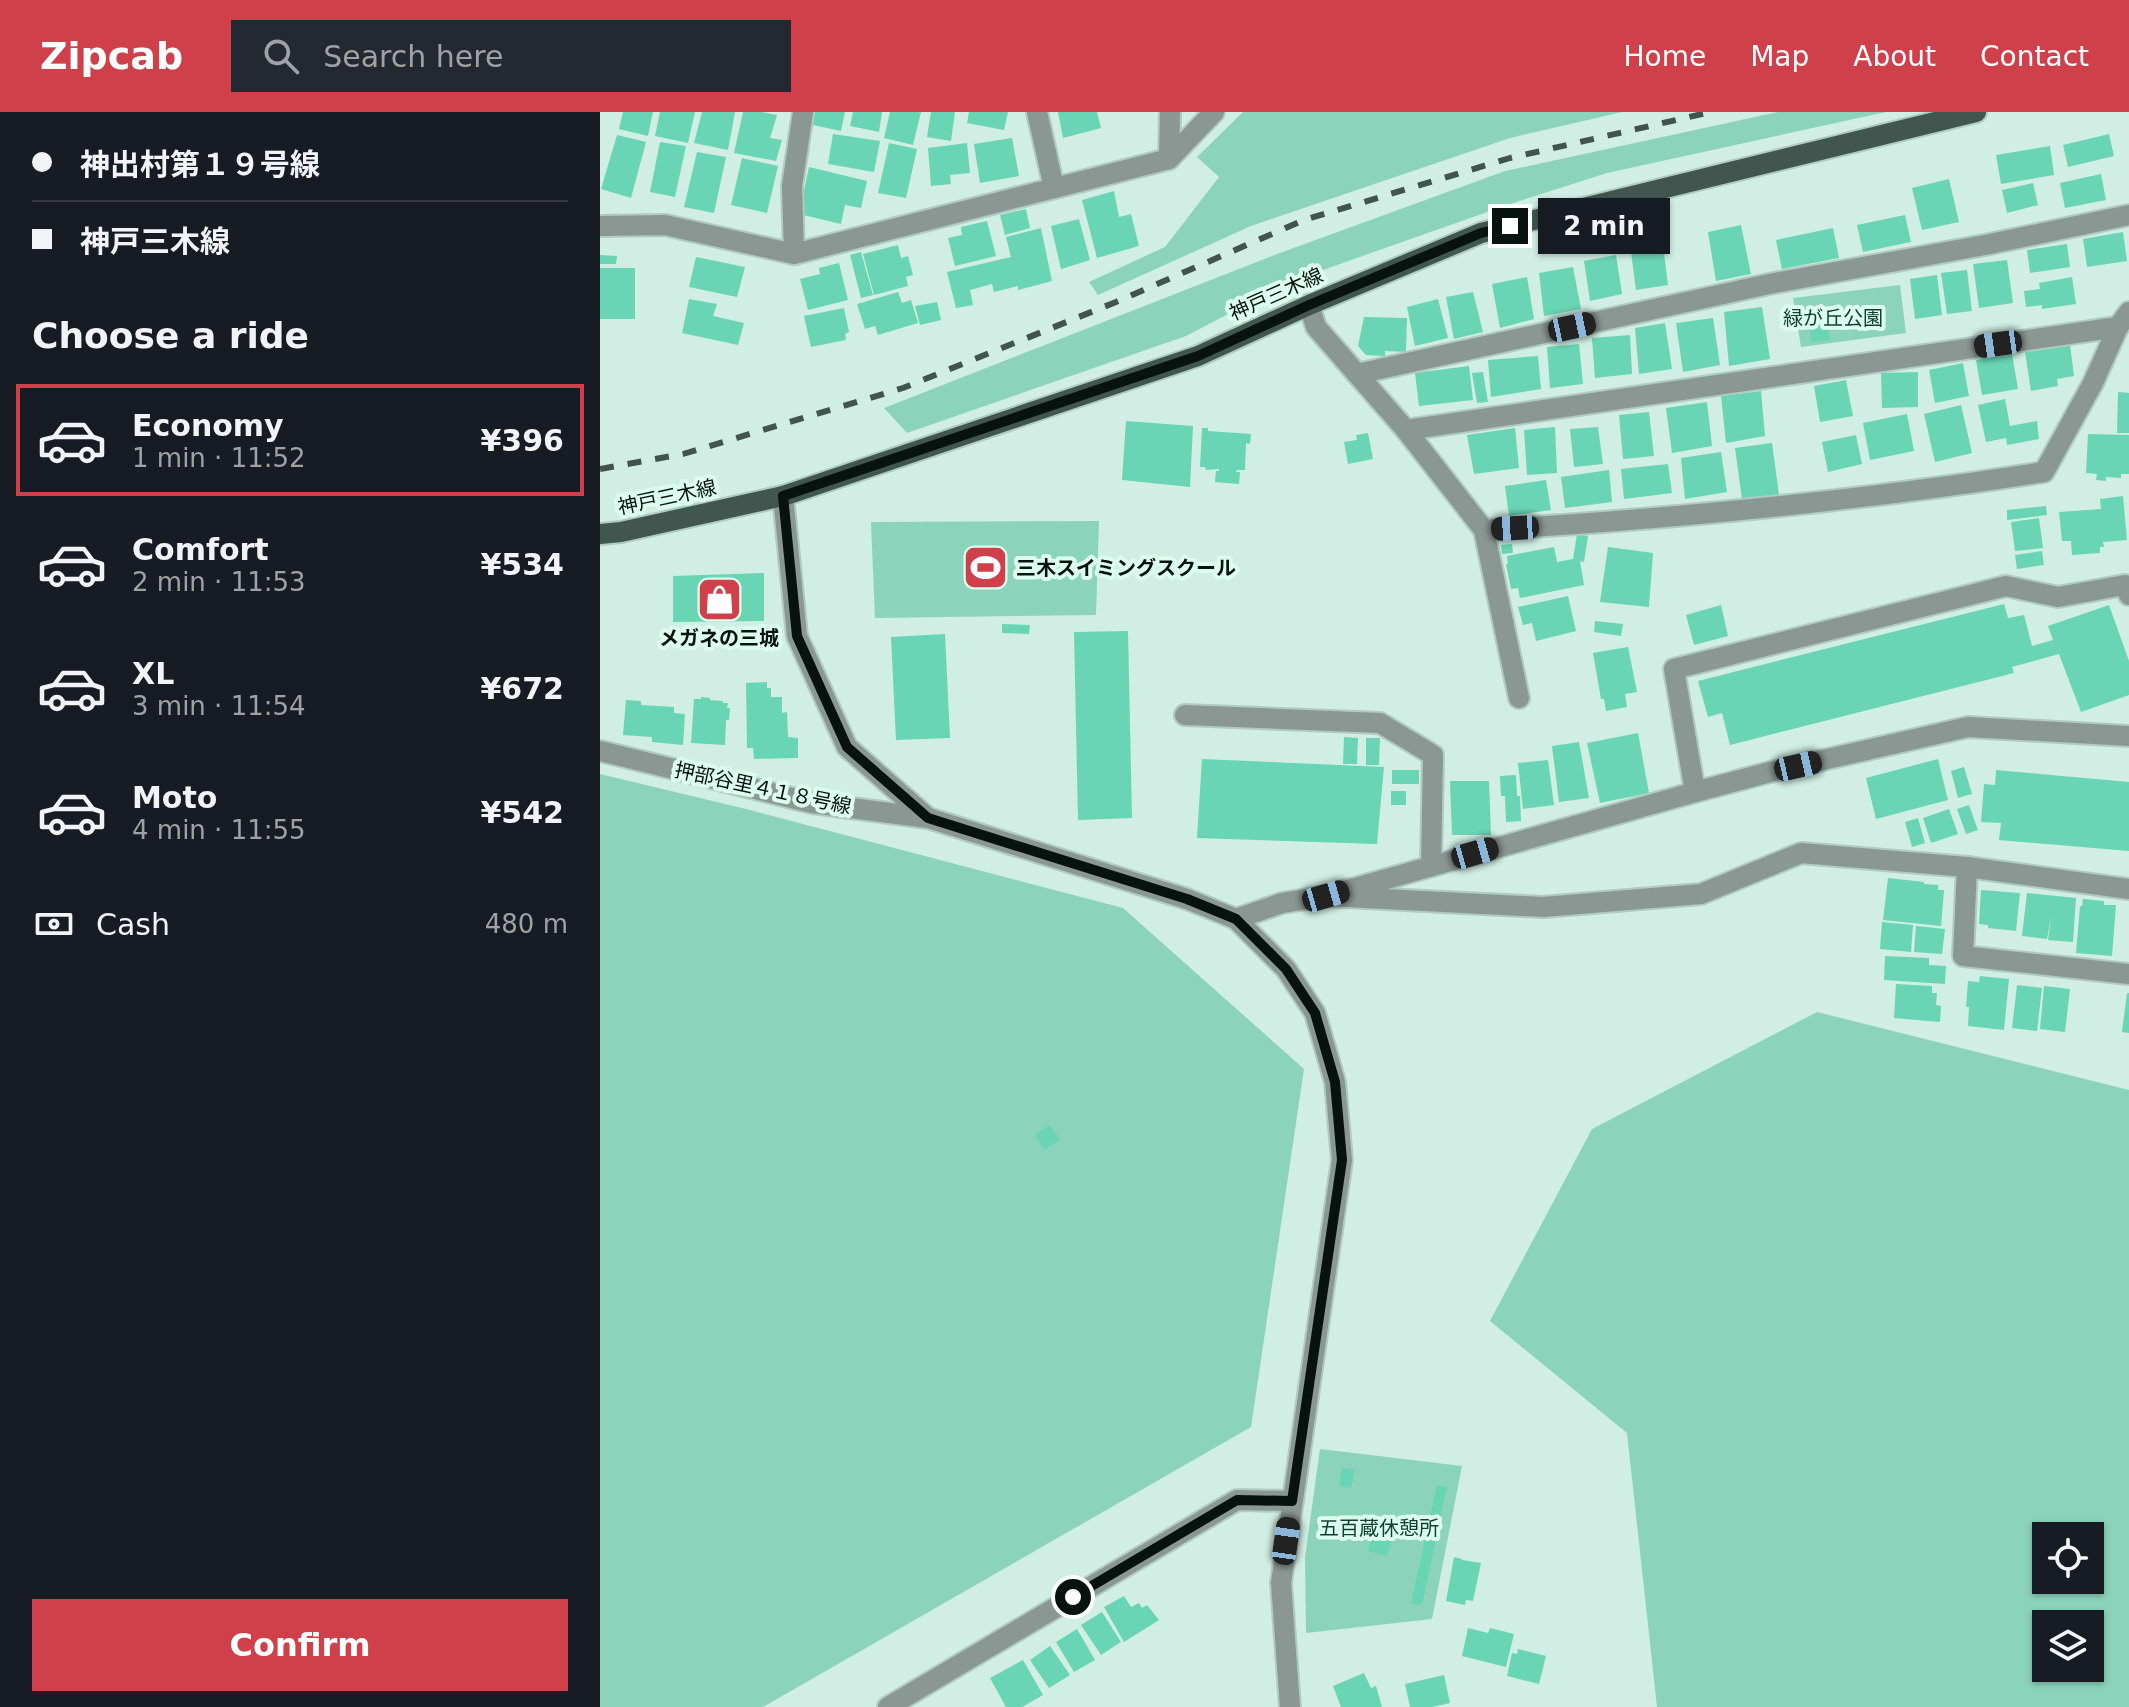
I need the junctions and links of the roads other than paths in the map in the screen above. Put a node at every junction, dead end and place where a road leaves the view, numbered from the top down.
1 (803, 112) edge
2 (1037, 112) edge
3 (1170, 112) edge
4 (1214, 112) edge
5 (1976, 112) edge
6 (1169, 159) junction
7 (1054, 188) junction
8 (2129, 215) edge
9 (600, 226) edge
10 (794, 254) junction
11 (1309, 305) junction
12 (2124, 319) edge
13 (1357, 374) junction
14 (1406, 430) junction
15 (783, 496) junction
16 (1484, 530) junction
17 (600, 534) edge
18 (2129, 595) edge
19 (1519, 698) dead end
20 (1185, 715) dead end
21 (2129, 736) edge
22 (600, 751) edge
23 (1695, 792) junction
24 (928, 818) junction
25 (1431, 866) junction
26 (1967, 867) junction
27 (2129, 889) edge
28 (1326, 896) junction
29 (1236, 919) junction
30 (2129, 974) edge
31 (1292, 1501) junction
32 (888, 1707) edge
33 (1290, 1707) edge

1 - 10 street
2 - 7 street
3 - 6 street
4 - 6 street
5 - 11 main road, 神戸三木線
6 - 7 street
7 - 10 street
8 - 13 street
9 - 10 street
11 - 13 street
11 - 15 main road, 神戸三木線
12 - 14 street
12 - 16 street
13 - 14 street
14 - 16 street
15 - 17 main road, 神戸三木線
15 - 24 street
16 - 19 street
18 - 23 street
20 - 25 street
21 - 23 street
22 - 24 street, 押部谷里４１８号線
23 - 25 street
24 - 29 street
25 - 28 street
26 - 27 street
26 - 28 street
26 - 30 street
28 - 29 street
29 - 31 street
31 - 32 street
31 - 33 street

